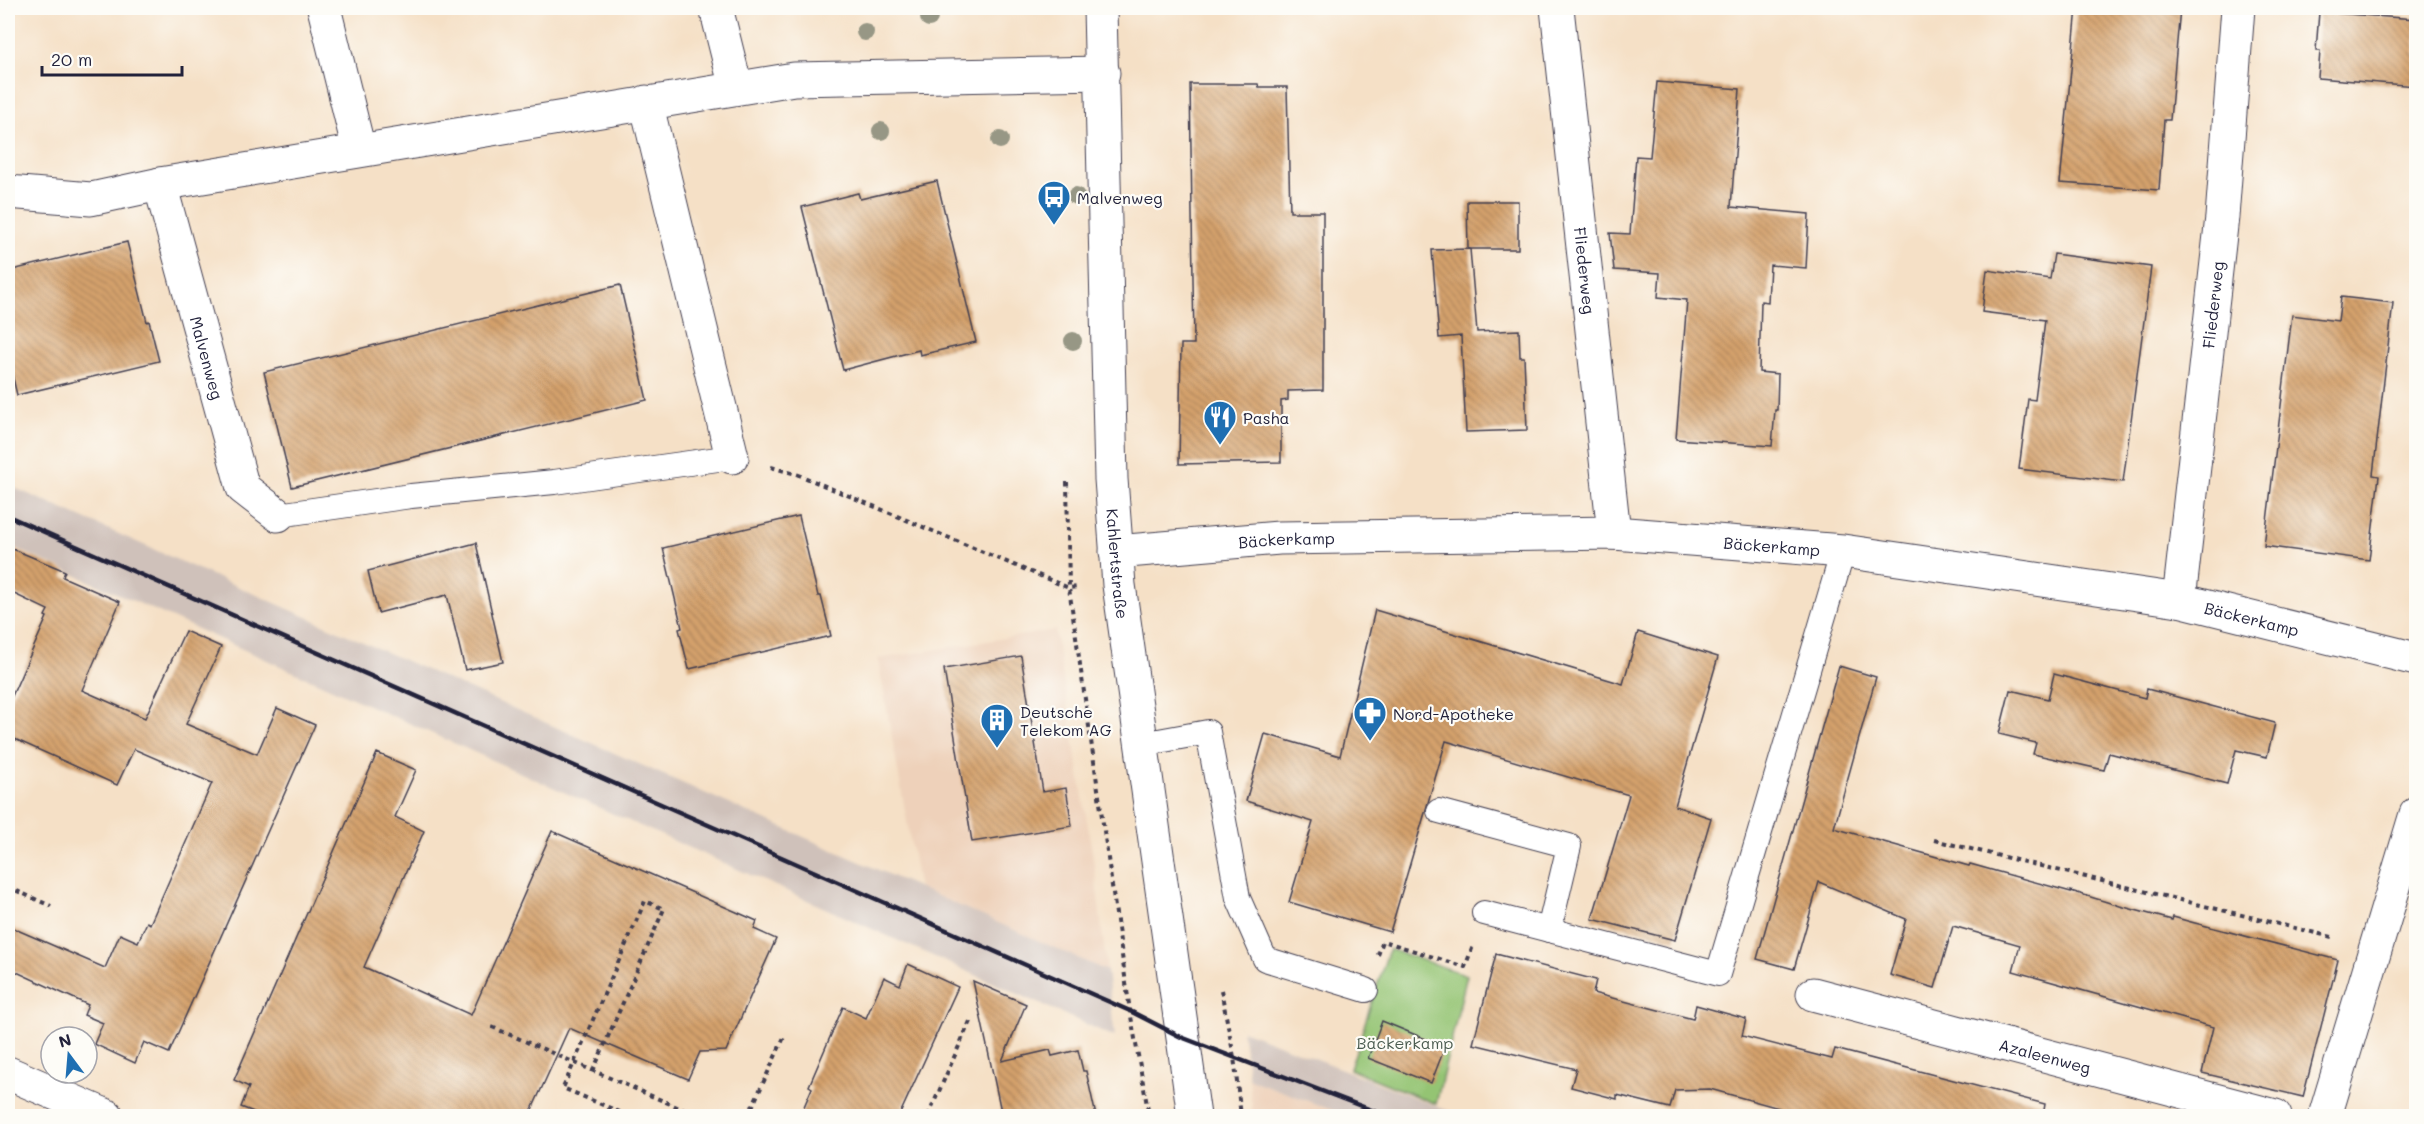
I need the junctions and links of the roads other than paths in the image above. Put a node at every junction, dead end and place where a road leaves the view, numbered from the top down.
1 (324, 8) edge
2 (716, 8) edge
3 (1100, 8) edge
4 (1557, 8) edge
5 (2238, 8) edge
6 (1103, 73) junction
7 (736, 88) junction
8 (646, 102) junction
9 (359, 150) junction
10 (160, 184) junction
11 (8, 192) edge
12 (732, 457) joint
13 (278, 515) joint
14 (1614, 533) junction
15 (1843, 551) junction
16 (1116, 552) junction
17 (2179, 600) junction
18 (2416, 659) edge
19 (1142, 744) junction
20 (1439, 811) dead end
21 (2416, 814) edge
22 (1484, 913) road end
23 (1549, 930) junction
24 (1366, 990) road end
25 (1814, 994) dead end
26 (8, 1073) edge
27 (107, 1116) edge
28 (1194, 1116) edge
29 (2275, 1116) edge
30 (2325, 1116) edge

1 - 9 street
2 - 7 street
3 - 6 street, Kahlertstraße
4 - 14 street, Fliederweg
5 - 17 street, Fliederweg
6 - 7 street
6 - 16 street, Kahlertstraße
7 - 8 street
8 - 9 street
8 - 12 street
9 - 10 street
10 - 11 street
10 - 13 street, Malvenweg
12 - 13 lane
14 - 15 street, Bäckerkamp
14 - 16 street, Bäckerkamp
15 - 17 street, Bäckerkamp
15 - 23 lane
16 - 19 street, Kahlertstraße
17 - 18 street, Bäckerkamp
19 - 24 lane
19 - 28 street, Kahlertstraße
20 - 23 lane
21 - 30 street
22 - 23 lane
25 - 29 street, Azaleenweg
26 - 27 street

